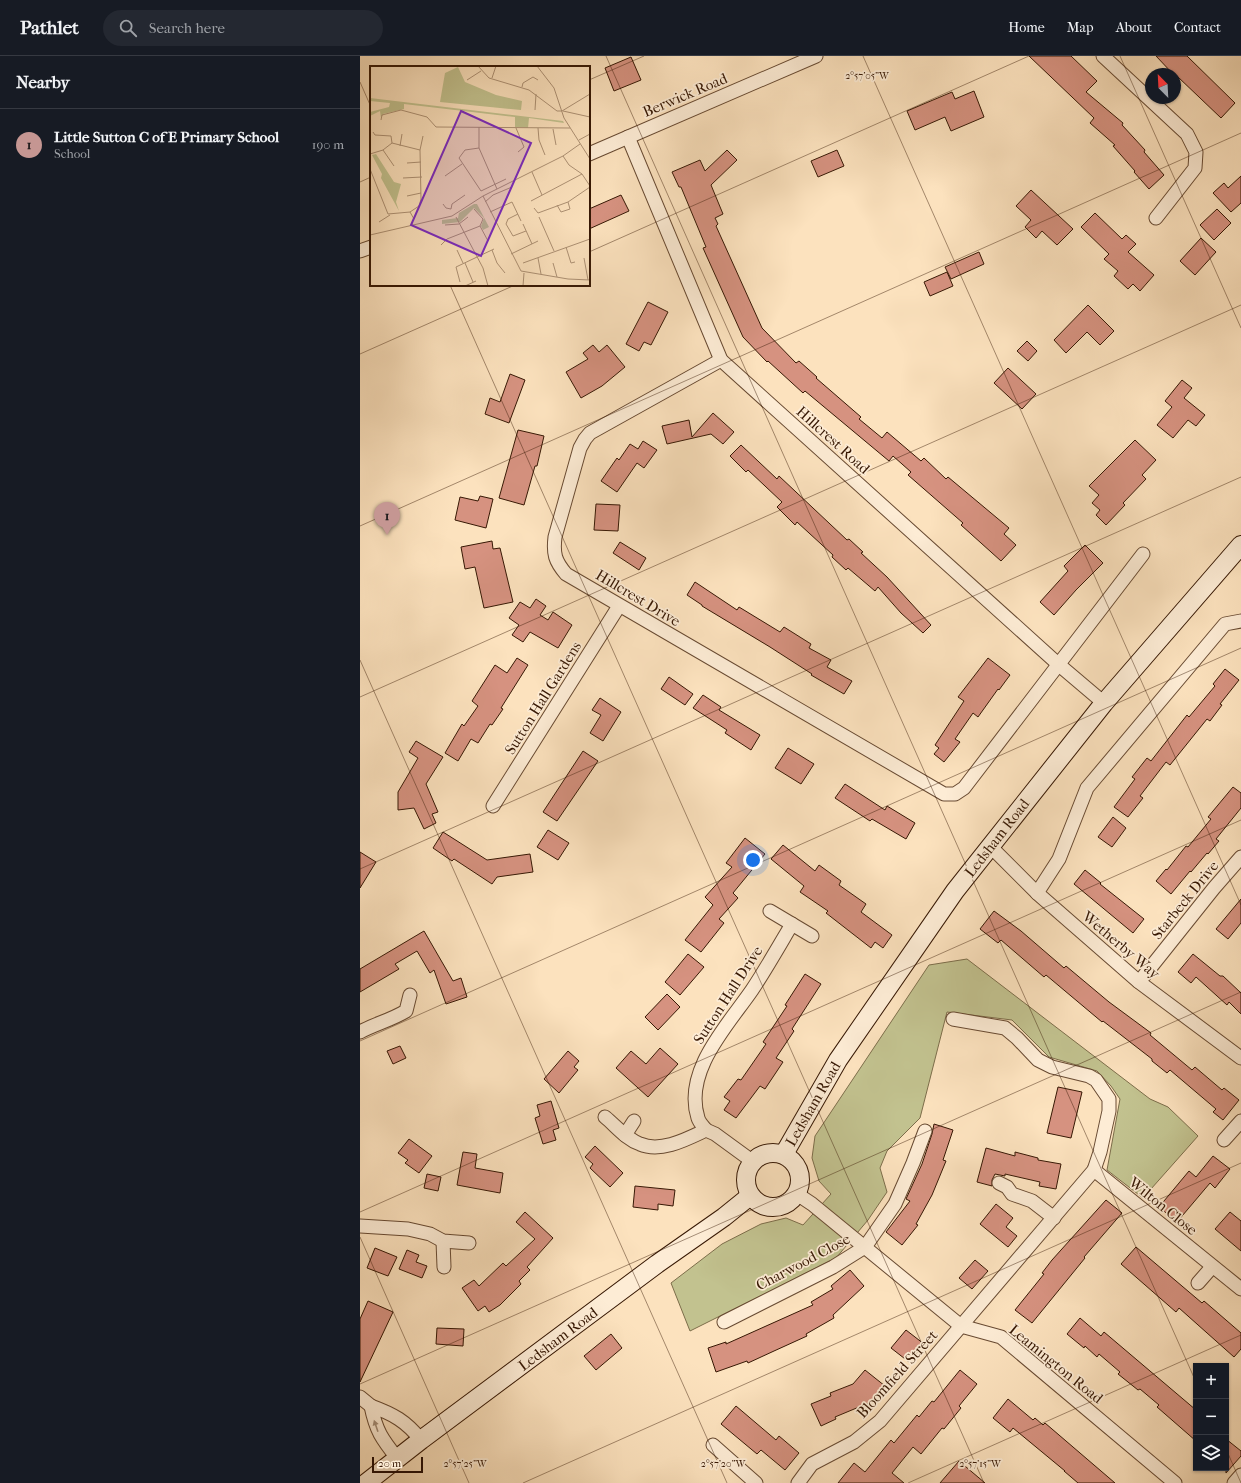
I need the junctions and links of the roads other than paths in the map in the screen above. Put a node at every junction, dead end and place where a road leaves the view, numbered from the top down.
1 (816, 56) edge
2 (1103, 56) edge
3 (628, 138) junction
4 (590, 154) edge
5 (1156, 218) dead end
6 (370, 247) edge
7 (360, 251) edge
8 (721, 360) junction
9 (1241, 545) edge
10 (1144, 554) dead end
11 (619, 606) junction
12 (1241, 621) edge
13 (1058, 664) junction
14 (1104, 703) junction
15 (493, 806) dead end
16 (990, 846) junction
17 (1241, 857) edge
18 (1037, 893) junction
19 (770, 911) dead end
20 (792, 924) junction
21 (812, 936) dead end
22 (1139, 982) junction
23 (410, 995) dead end
24 (952, 1020) dead end
25 (360, 1032) edge
26 (1241, 1058) edge
27 (605, 1117) dead end
28 (634, 1121) dead end
29 (1241, 1121) edge
30 (706, 1130) junction
31 (925, 1131) dead end
32 (626, 1135) junction
33 (1224, 1140) dead end
34 (784, 1154) junction
35 (752, 1161) junction
36 (1094, 1170) junction
37 (999, 1183) dead end
38 (796, 1194) junction
39 (750, 1196) junction
40 (1054, 1218) junction
41 (360, 1226) edge
42 (443, 1241) junction
43 (469, 1243) dead end
44 (866, 1247) junction
45 (444, 1267) dead end
46 (1212, 1267) junction
47 (1198, 1283) dead end
48 (1241, 1289) edge
49 (724, 1322) dead end
50 (961, 1326) junction
51 (360, 1397) edge
52 (371, 1406) junction
53 (421, 1440) junction
54 (713, 1445) dead end
55 (397, 1458) junction
56 (1241, 1475) edge
57 (366, 1483) edge
58 (756, 1483) edge
59 (798, 1483) edge
60 (1175, 1483) edge
61 (1234, 1483) edge

1 - 3 street, Berwick Road
2 - 5 street
3 - 4 street, Berwick Road
3 - 8 street, Hillcrest Road
6 - 7 street
8 - 11 street, Hillcrest Drive
8 - 13 street, Hillcrest Road
9 - 14 main road, Ledsham Road
10 - 13 street
11 - 13 street, Hillcrest Drive
11 - 15 street, Sutton Hall Gardens
12 - 18 street
13 - 14 street, Hillcrest Road
14 - 16 main road, Ledsham Road
16 - 18 street, Wetherby Way
16 - 34 main road, Ledsham Road
17 - 22 street, Starbeck Drive
18 - 22 street, Wetherby Way
19 - 20 street
20 - 21 street
20 - 30 street, Sutton Hall Drive
22 - 26 street, Wetherby Way
23 - 25 street
24 - 36 street
27 - 32 street
28 - 32 street
29 - 33 street
30 - 32 street
30 - 35 street
31 - 44 street, Charwood Close
34 - 35 main road
34 - 38 main road
35 - 39 main road
36 - 40 street
36 - 46 street, Wilton Close
37 - 40 street
38 - 39 main road
38 - 44 street, Leamington Road
39 - 53 main road, Ledsham Road
40 - 50 street
41 - 42 street
42 - 43 street
42 - 45 street
44 - 49 street, Charwood Close
44 - 50 street, Leamington Road
46 - 47 street
46 - 48 street, Wilton Close
50 - 59 street, Bloomfield Street
50 - 60 street, Leamington Road
51 - 52 street
52 - 53 street
55 -> 52 street
53 - 55 main road, Ledsham Road
54 - 58 street
55 - 57 main road, Ledsham Road
56 - 61 street

